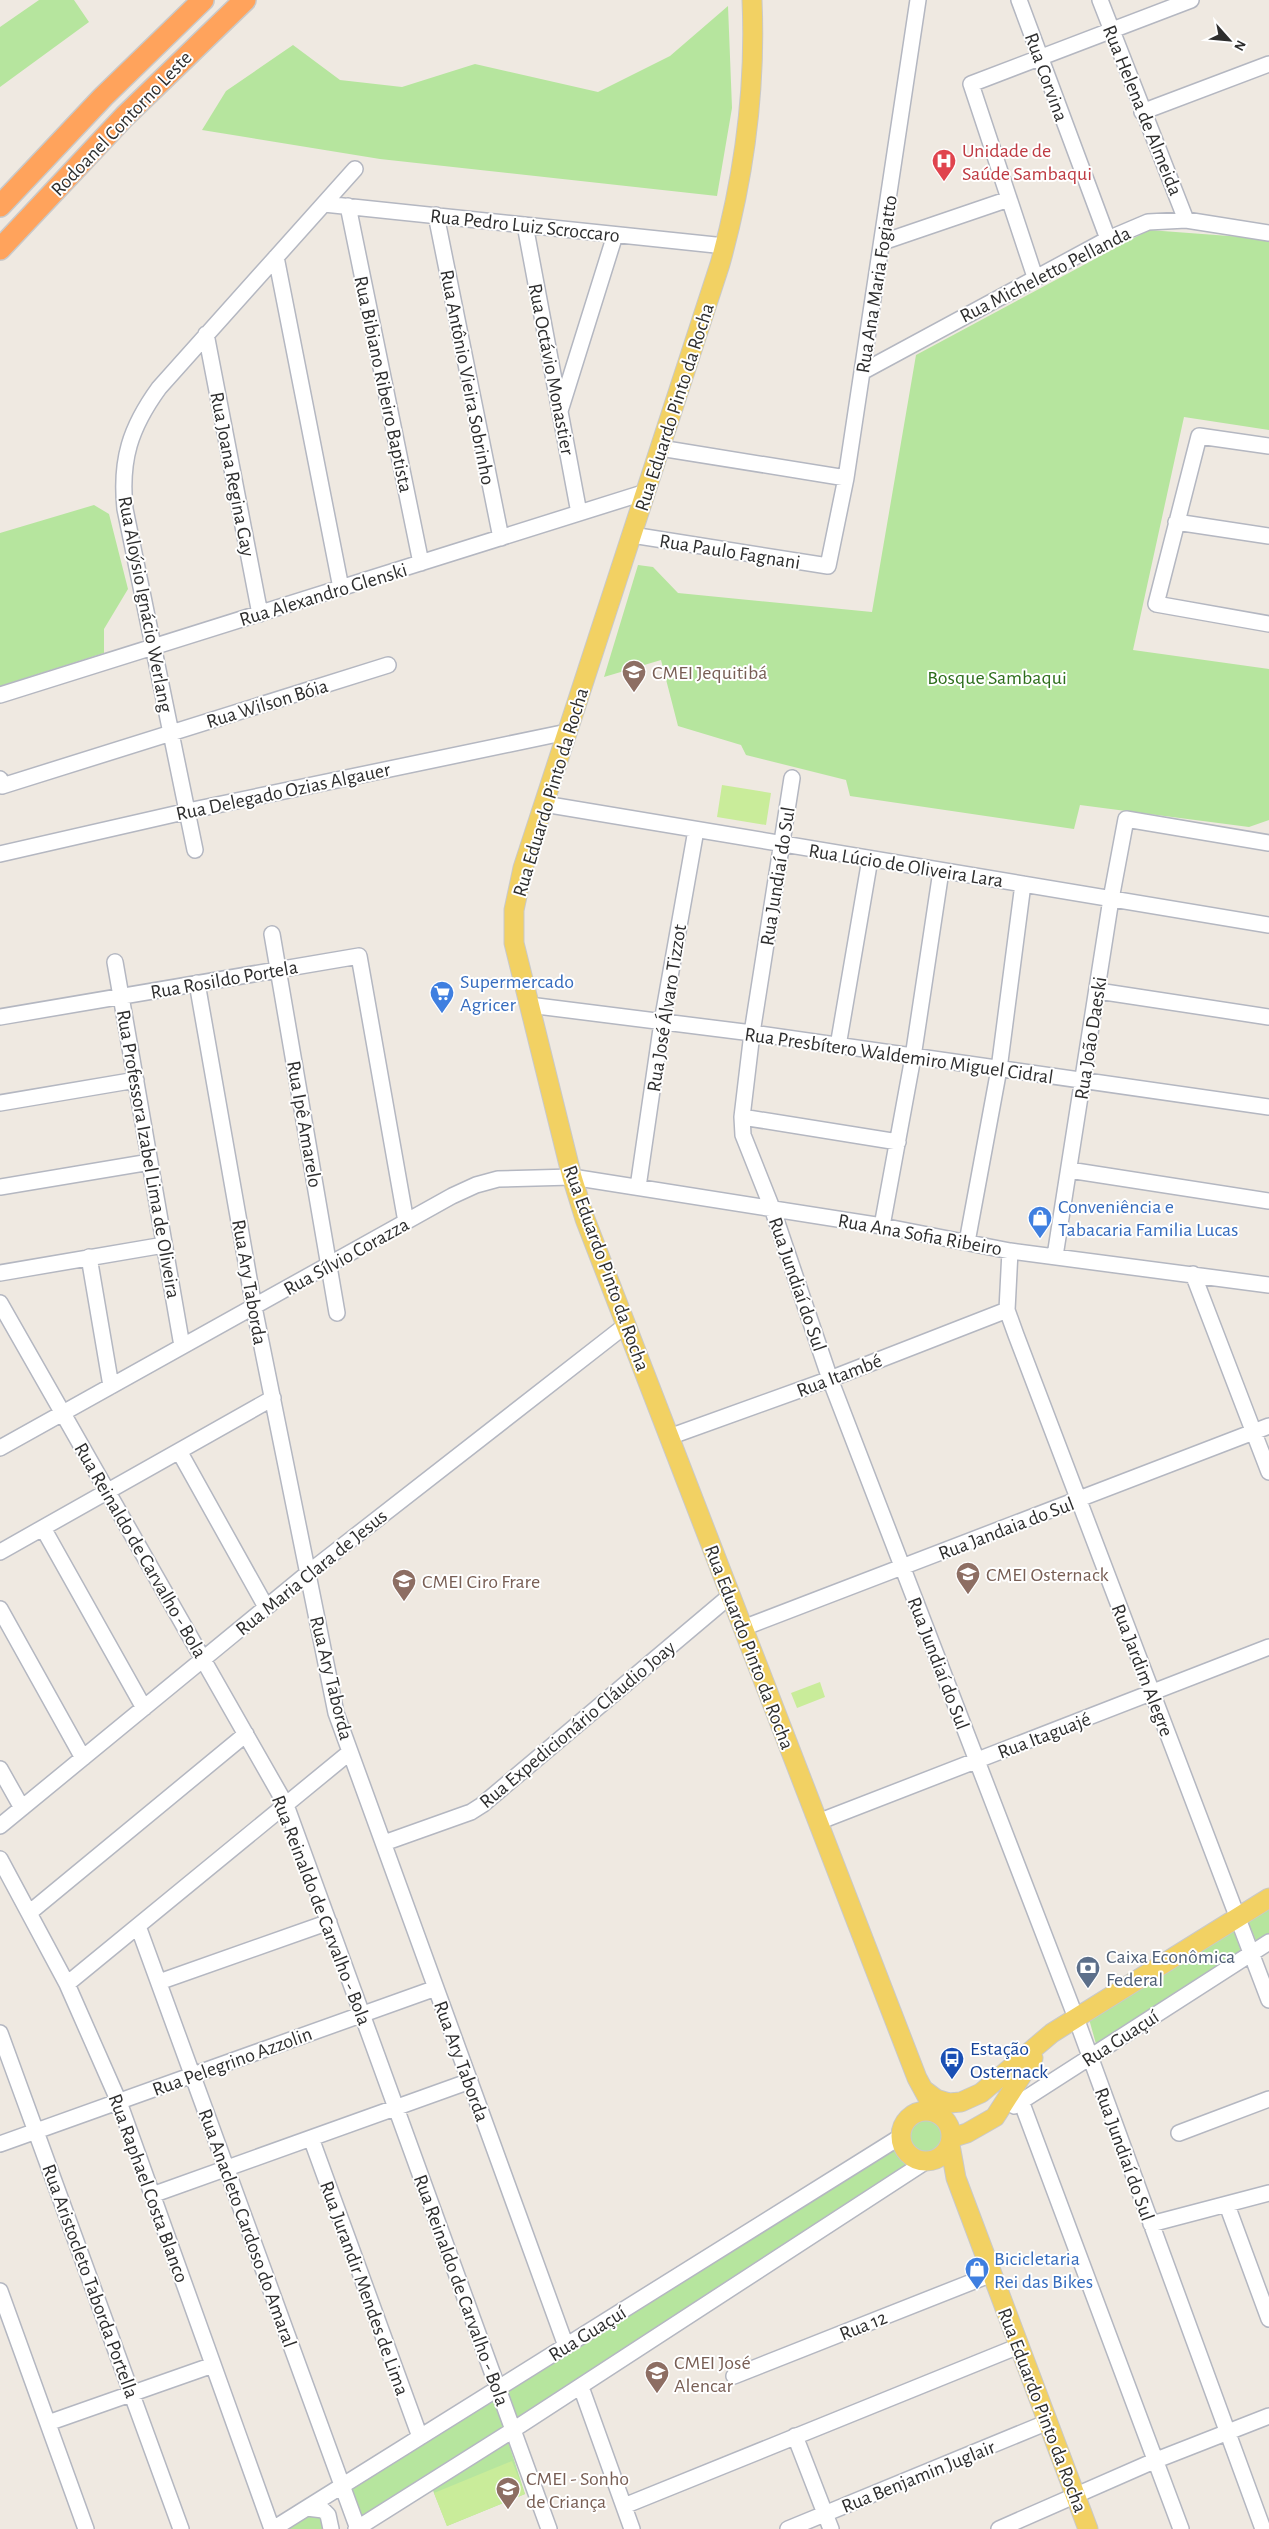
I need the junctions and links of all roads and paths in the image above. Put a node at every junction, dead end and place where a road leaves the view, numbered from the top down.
1 (203, 0) edge
2 (246, 0) edge
3 (752, 0) edge
4 (918, 0) edge
5 (1019, 0) edge
6 (1100, 0) edge
7 (1191, 0) edge
8 (1111, 31) junction
9 (1039, 58) junction
10 (1269, 64) edge
11 (1142, 112) junction
12 (355, 169) dead end
13 (1009, 199) junction
14 (324, 204) junction
15 (0, 206) edge
16 (348, 206) junction
17 (436, 216) junction
18 (1186, 220) junction
19 (525, 225) junction
20 (1269, 233) edge
21 (615, 234) junction
22 (1108, 239) junction
23 (883, 242) junction
24 (725, 246) junction
25 (0, 249) edge
26 (276, 257) junction
27 (1035, 277) junction
28 (206, 334) junction
29 (862, 372) junction
30 (560, 412) junction
31 (1269, 446) edge
32 (660, 448) junction
33 (846, 478) junction
34 (646, 492) junction
35 (579, 513) junction
36 (1176, 522) junction
37 (632, 535) junction
38 (1269, 536) edge
39 (500, 538) junction
40 (421, 563) junction
41 (828, 566) joint
42 (341, 588) junction
43 (260, 614) junction
44 (1269, 624) edge
45 (154, 647) junction
46 (388, 665) dead end
47 (0, 695) edge
48 (567, 732) junction
49 (172, 733) junction
50 (792, 778) dead end
51 (1, 782) edge
52 (544, 804) junction
53 (188, 811) junction
54 (696, 830) junction
55 (1266, 841) edge
56 (782, 844) junction
57 (195, 850) dead end
58 (0, 854) edge
59 (870, 859) junction
60 (941, 871) junction
61 (1023, 884) junction
62 (1111, 899) junction
63 (1269, 925) edge
64 (272, 934) dead end
65 (115, 962) dead end
66 (278, 970) junction
67 (197, 983) junction
68 (1098, 991) junction
69 (121, 996) junction
70 (529, 1005) junction
71 (0, 1017) edge
72 (1269, 1017) edge
73 (662, 1022) junction
74 (752, 1033) junction
75 (838, 1046) junction
76 (913, 1057) junction
77 (999, 1069) junction
78 (136, 1080) junction
79 (1083, 1081) junction
80 (0, 1104) edge
81 (1269, 1107) edge
82 (742, 1116) junction
83 (898, 1142) junction
84 (150, 1162) junction
85 (1068, 1170) junction
86 (572, 1177) junction
87 (0, 1187) edge
88 (638, 1187) junction
89 (1269, 1201) edge
90 (772, 1208) junction
91 (406, 1222) junction
92 (882, 1226) junction
93 (967, 1242) junction
94 (164, 1245) junction
95 (1010, 1251) junction
96 (1055, 1256) junction
97 (89, 1257) junction
98 (329, 1265) junction
99 (0, 1272) edge
100 (1193, 1274) junction
101 (1269, 1285) edge
102 (0, 1303) edge
103 (254, 1306) junction
104 (1007, 1310) junction
105 (337, 1314) dead end
106 (626, 1325) junction
107 (182, 1346) junction
108 (830, 1379) junction
109 (111, 1386) junction
110 (272, 1398) junction
111 (62, 1413) junction
112 (1269, 1426) edge
113 (1254, 1432) junction
114 (669, 1437) junction
115 (0, 1448) edge
116 (179, 1451) junction
117 (1269, 1472) edge
118 (107, 1491) junction
119 (1079, 1501) junction
120 (43, 1528) junction
121 (0, 1552) edge
122 (902, 1568) junction
123 (308, 1573) junction
124 (730, 1595) junction
125 (266, 1607) junction
126 (0, 1609) edge
127 (743, 1628) junction
128 (1269, 1647) edge
129 (203, 1659) junction
130 (1153, 1694) junction
131 (144, 1708) junction
132 (246, 1734) junction
133 (350, 1752) junction
134 (83, 1758) junction
135 (976, 1760) junction
136 (0, 1768) edge
137 (286, 1805) junction
138 (22, 1808) junction
139 (818, 1822) junction
140 (0, 1826) edge
141 (384, 1843) junction
142 (0, 1859) edge
143 (1269, 1898) edge
144 (29, 1913) junction
145 (1236, 1918) junction
146 (328, 1922) junction
147 (138, 1926) junction
148 (1269, 1942) edge
149 (1250, 1954) junction
150 (159, 1982) junction
151 (67, 1984) junction
152 (436, 1988) junction
153 (1269, 2000) edge
154 (362, 2014) junction
155 (1076, 2018) junction
156 (0, 2033) edge
157 (1046, 2037) junction
158 (1089, 2058) junction
159 (192, 2075) junction
160 (470, 2081) junction
161 (919, 2082) junction
162 (996, 2082) junction
163 (1269, 2099) edge
164 (1021, 2101) junction
165 (119, 2102) junction
166 (955, 2103) junction
167 (396, 2107) junction
168 (939, 2115) junction
169 (911, 2116) junction
170 (995, 2117) junction
171 (37, 2131) junction
172 (1178, 2133) dead end
173 (900, 2136) junction
174 (311, 2138) junction
175 (951, 2141) junction
176 (0, 2144) edge
177 (928, 2162) junction
178 (226, 2168) junction
179 (956, 2178) junction
180 (1269, 2193) edge
181 (152, 2195) junction
182 (1227, 2205) junction
183 (1151, 2224) junction
184 (992, 2274) junction
185 (0, 2291) edge
186 (1269, 2319) edge
187 (566, 2346) junction
188 (1019, 2346) junction
189 (213, 2365) junction
190 (734, 2376) dead end
191 (581, 2387) junction
192 (498, 2388) junction
193 (132, 2394) junction
194 (1269, 2416) edge
195 (1048, 2422) junction
196 (48, 2423) junction
197 (513, 2430) junction
198 (1228, 2432) junction
199 (795, 2436) junction
200 (420, 2437) junction
201 (1154, 2461) junction
202 (342, 2486) junction
203 (1076, 2496) junction
204 (624, 2506) junction
205 (307, 2508) junction
206 (825, 2514) junction
207 (86, 2529) edge
208 (181, 2529) edge
209 (273, 2529) edge
210 (330, 2529) edge
211 (357, 2529) edge
212 (549, 2529) edge
213 (632, 2529) edge
214 (788, 2529) edge
215 (831, 2529) edge
216 (999, 2529) edge
217 (1088, 2529) edge
218 (1181, 2529) edge
219 (1263, 2529) edge

1 - 15 highway, Rodoanel Contorno Leste
2 - 25 highway, Rodoanel Contorno Leste
3 - 24 main road, Rua Eduardo Pinto da Rocha
4 - 23 street, Rua Ana Maria Fogiatto
5 - 9 street, Rua Corvina
6 - 8 street, Rua Helena de Almeida
7 - 8 street
8 - 9 street
8 - 11 street, Rua Helena de Almeida
9 - 13 street
9 - 22 street, Rua Corvina
10 - 11 street
11 - 18 street, Rua Helena de Almeida
12 - 14 street, Rua Aloýsio Ignácio Werlang
13 - 23 street
13 - 27 street
14 - 16 street, Rua Pedro Luiz Scroccaro
14 - 26 street, Rua Aloýsio Ignácio Werlang
16 - 17 street, Rua Pedro Luiz Scroccaro
16 - 40 street, Rua Bibiano Ribeiro Baptista
17 - 19 street, Rua Pedro Luiz Scroccaro
17 - 39 street, Rua Antônio Vieira Sobrinho
18 - 20 street, Rua Micheletto Pellanda
18 - 22 street, Rua Micheletto Pellanda
19 - 21 street, Rua Pedro Luiz Scroccaro
19 - 30 street, Rua Octávio Monastier
21 - 24 street, Rua Pedro Luiz Scroccaro
21 - 30 street
22 - 27 street, Rua Micheletto Pellanda
23 - 29 street, Rua Ana Maria Fogiatto
24 - 32 main road, Rua Eduardo Pinto da Rocha
26 - 28 street, Rua Aloýsio Ignácio Werlang
26 - 42 street
27 - 29 street, Rua Micheletto Pellanda
28 - 43 street, Rua Joana Regina Gay
28 - 45 street, Rua Aloýsio Ignácio Werlang
29 - 33 street, Rua Ana Maria Fogiatto
30 - 35 street, Rua Octávio Monastier
31 - 36 street
32 - 33 street
32 - 34 main road, Rua Eduardo Pinto da Rocha
33 - 41 street, Rua Ana Maria Fogiatto
34 - 35 street, Rua Alexandro Glenski
34 - 37 main road, Rua Eduardo Pinto da Rocha
35 - 39 street, Rua Alexandro Glenski
36 - 38 street
36 - 44 street
37 - 41 street, Rua Paulo Fagnani
37 - 48 main road, Rua Eduardo Pinto da Rocha
39 - 40 street, Rua Alexandro Glenski
40 - 42 street, Rua Alexandro Glenski
42 - 43 street, Rua Alexandro Glenski
43 - 45 street, Rua Alexandro Glenski
45 - 47 street, Rua Alexandro Glenski
45 - 49 street, Rua Aloýsio Ignácio Werlang
46 - 49 street, Rua Wilson Bóia
48 - 52 main road, Rua Eduardo Pinto da Rocha
48 - 53 street, Rua Delegado Ozias Algauer
49 - 51 street, Rua Wilson Bóia
49 - 53 street, Rua Aloýsio Ignácio Werlang
50 - 56 street, Rua Jundiaí do Sul
52 - 54 street, Rua Lúcio de Oliveira Lara
52 - 70 main road, Rua Eduardo Pinto da Rocha
53 - 57 street, Rua Aloýsio Ignácio Werlang
53 - 58 street, Rua Delegado Ozias Algauer
54 - 56 street, Rua Lúcio de Oliveira Lara
54 - 73 street, Rua José Álvaro Tizzot
55 - 62 street, Rua João Daeski
56 - 59 street, Rua Lúcio de Oliveira Lara
56 - 74 street, Rua Jundiaí do Sul
59 - 60 street, Rua Lúcio de Oliveira Lara
59 - 75 street
60 - 61 street, Rua Lúcio de Oliveira Lara
60 - 76 street
61 - 62 street, Rua Lúcio de Oliveira Lara
61 - 77 street
62 - 63 street, Rua Lúcio de Oliveira Lara
62 - 68 street, Rua João Daeski
64 - 66 street, Rua Ipê Amarelo
65 - 69 street, Rua Professora Izabel Lima de Oliveira
66 - 67 street, Rua Rosildo Portela
66 - 91 street, Rua Rosildo Portela
66 - 98 street, Rua Ipê Amarelo
67 - 69 street, Rua Rosildo Portela
67 - 103 street, Rua Ary Taborda
68 - 72 street
68 - 79 street, Rua João Daeski
69 - 71 street, Rua Rosildo Portela
69 - 78 street, Rua Professora Izabel Lima de Oliveira
70 - 73 street, Rua Presbítero Waldemiro Miguel Cidral
70 - 86 main road, Rua Eduardo Pinto da Rocha
73 - 74 street, Rua Presbítero Waldemiro Miguel Cidral
73 - 88 street, Rua José Álvaro Tizzot
74 - 75 street, Rua Presbítero Waldemiro Miguel Cidral
74 - 82 street, Rua Jundiaí do Sul
75 - 76 street, Rua Presbítero Waldemiro Miguel Cidral
76 - 77 street, Rua Presbítero Waldemiro Miguel Cidral
76 - 83 street
77 - 79 street, Rua Presbítero Waldemiro Miguel Cidral
77 - 93 street
78 - 80 street
78 - 84 street, Rua Professora Izabel Lima de Oliveira
79 - 81 street, Rua Presbítero Waldemiro Miguel Cidral
79 - 85 street, Rua João Daeski
82 - 83 street
82 - 90 street, Rua Jundiaí do Sul
83 - 92 street
84 - 87 street
84 - 94 street, Rua Professora Izabel Lima de Oliveira
85 - 89 street
85 - 96 street, Rua João Daeski
86 - 88 street, Rua Ana Sofia Ribeiro
86 - 91 street, Rua Sílvio Corazza
86 - 106 main road, Rua Eduardo Pinto da Rocha
88 - 90 street, Rua Ana Sofia Ribeiro
90 - 92 street, Rua Ana Sofia Ribeiro
90 - 108 street, Rua Jundiaí do Sul
91 - 98 street, Rua Sílvio Corazza
92 - 93 street, Rua Ana Sofia Ribeiro
93 - 95 street, Rua Ana Sofia Ribeiro
94 - 97 street
94 - 107 street, Rua Professora Izabel Lima de Oliveira
95 - 96 street, Rua Ana Sofia Ribeiro
95 - 104 street, Rua Jardim Alegre
96 - 100 street, Rua Ana Sofia Ribeiro
97 - 99 street
97 - 109 street
98 - 103 street, Rua Sílvio Corazza
98 - 105 street, Rua Ipê Amarelo
100 - 101 street, Rua Ana Sofia Ribeiro
100 - 113 street
102 - 111 street, Rua Reinaldo de Carvalho - Bola
103 - 107 street, Rua Sílvio Corazza
103 - 110 street, Rua Ary Taborda
104 - 108 street, Rua Itambé
104 - 119 street, Rua Jardim Alegre
106 - 114 main road, Rua Eduardo Pinto da Rocha
106 - 123 street, Rua Maria Clara de Jesus
107 - 109 street, Rua Sílvio Corazza
108 - 114 street, Rua Itambé
108 - 122 street, Rua Jundiaí do Sul
109 - 111 street, Rua Sílvio Corazza
110 - 116 street
110 - 123 street, Rua Ary Taborda
111 - 115 street, Rua Sílvio Corazza
111 - 118 street, Rua Reinaldo de Carvalho - Bola
112 - 113 street, Rua Jandaia do Sul
113 - 117 street
113 - 119 street, Rua Jandaia do Sul
114 - 124 main road, Rua Eduardo Pinto da Rocha
116 - 118 street
116 - 125 street
118 - 120 street
118 - 129 street, Rua Reinaldo de Carvalho - Bola
119 - 122 street, Rua Jandaia do Sul
119 - 130 street, Rua Jardim Alegre
120 - 121 street
120 - 131 street
122 - 127 street, Rua Jandaia do Sul
122 - 135 street, Rua Jundiaí do Sul
123 - 125 street, Rua Maria Clara de Jesus
123 - 133 street, Rua Ary Taborda
124 - 127 main road, Rua Eduardo Pinto da Rocha
124 - 141 street, Rua Expedicionário Cláudio Joay
125 - 129 street, Rua Maria Clara de Jesus
126 - 134 street
127 - 139 main road, Rua Eduardo Pinto da Rocha
128 - 130 street, Rua Itaguajé
129 - 131 street, Rua Maria Clara de Jesus
129 - 132 street, Rua Reinaldo de Carvalho - Bola
130 - 135 street, Rua Itaguajé
130 - 145 street, Rua Jardim Alegre
131 - 134 street, Rua Maria Clara de Jesus
132 - 137 street, Rua Reinaldo de Carvalho - Bola
132 - 144 street
133 - 137 street
133 - 141 street, Rua Ary Taborda
134 - 138 street, Rua Maria Clara de Jesus
135 - 139 street, Rua Itaguajé
135 - 155 street, Rua Jundiaí do Sul
136 - 138 street
137 - 146 street, Rua Reinaldo de Carvalho - Bola
137 - 147 street
138 - 140 street, Rua Maria Clara de Jesus
139 - 161 main road, Rua Eduardo Pinto da Rocha
141 - 152 street, Rua Ary Taborda
142 - 144 street, Rua Raphael Costa Blanco
143 - 145 main road, Rua Guaçuí
144 - 151 street, Rua Raphael Costa Blanco
145 - 149 street, Rua Jardim Alegre
145 - 155 main road, Rua Guaçuí
146 - 150 street
146 - 154 street, Rua Reinaldo de Carvalho - Bola
147 - 150 street, Rua Anacleto Cardoso do Amaral
147 - 151 street
148 - 149 street, Rua Guaçuí
149 - 153 street, Rua Jardim Alegre
149 - 158 street, Rua Guaçuí
150 - 159 street, Rua Anacleto Cardoso do Amaral
151 - 165 street, Rua Raphael Costa Blanco
152 - 154 street, Rua Pelegrino Azzolin
152 - 160 street, Rua Ary Taborda
154 - 159 street, Rua Pelegrino Azzolin
154 - 167 street, Rua Reinaldo de Carvalho - Bola
155 - 157 main road, Rua Guaçuí
155 - 158 street, Rua Jundiaí do Sul
156 - 171 street, Rua Aristocleto Taborda Portella
157 - 162 main road, Rua Guaçuí
157 - 170 main road, Rua Guaçuí
158 - 164 street, Rua Guaçuí
158 - 183 street, Rua Jundiaí do Sul
159 - 165 street, Rua Pelegrino Azzolin
159 - 178 street, Rua Anacleto Cardoso do Amaral
160 - 167 street
160 - 187 street, Rua Ary Taborda
161 - 166 main road
161 - 168 main road, Rua Eduardo Pinto da Rocha
161 - 169 main road, Rua Eduardo Pinto da Rocha
162 - 166 main road, Rua Guaçuí
162 - 170 main road
163 - 172 street
164 - 170 street, Rua Guaçuí
164 - 201 street
165 - 171 street, Rua Pelegrino Azzolin
165 - 181 street, Rua Raphael Costa Blanco
166 - 168 main road, Rua Guaçuí
167 - 174 street
167 - 192 street, Rua Reinaldo de Carvalho - Bola
168 - 169 main road
168 - 175 main road
169 - 173 main road
170 - 175 main road, Rua Guaçuí
171 - 176 street, Rua Pelegrino Azzolin
171 - 193 street, Rua Aristocleto Taborda Portella
173 - 177 main road
173 - 187 street, Rua Guaçuí
174 - 178 street
174 - 200 street, Rua Jurandir Mendes de Lima
175 - 177 main road
175 - 179 main road, Rua Eduardo Pinto da Rocha
177 - 179 main road
177 - 191 street, Rua Guaçuí
178 - 181 street
178 - 202 street, Rua Anacleto Cardoso do Amaral
179 - 184 main road, Rua Eduardo Pinto da Rocha
180 - 182 street
181 - 189 street, Rua Raphael Costa Blanco
182 - 183 street
182 - 186 street
183 - 198 street, Rua Jundiaí do Sul
184 - 188 main road, Rua Eduardo Pinto da Rocha
184 - 190 street, Rua 12
185 - 196 street
187 - 192 street, Rua Guaçuí
188 - 195 main road, Rua Eduardo Pinto da Rocha
188 - 199 street
189 - 193 street
189 - 209 street, Rua Raphael Costa Blanco
191 - 197 street, Rua Guaçuí
191 - 204 street
192 - 197 street, Rua Reinaldo de Carvalho - Bola
192 - 200 street, Rua Guaçuí
193 - 196 street
193 - 208 street, Rua Aristocleto Taborda Portella
194 - 198 street
195 - 203 main road, Rua Eduardo Pinto da Rocha
195 - 206 street, Rua Benjamin Juglair
196 - 207 street
197 - 211 street, Rua Guaçuí
197 - 212 street, Rua Reinaldo de Carvalho - Bola
198 - 201 street
198 - 219 street, Rua Jundiaí do Sul
199 - 204 street
199 - 206 street
200 - 202 street, Rua Guaçuí
201 - 203 street
201 - 218 street
202 - 205 street, Rua Guaçuí
202 - 211 street, Rua Anacleto Cardoso do Amaral
203 - 216 street
203 - 217 main road, Rua Eduardo Pinto da Rocha
204 - 213 street
205 - 209 street, Rua Guaçuí
205 - 210 street
206 - 214 street, Rua Benjamin Juglair
206 - 215 street

